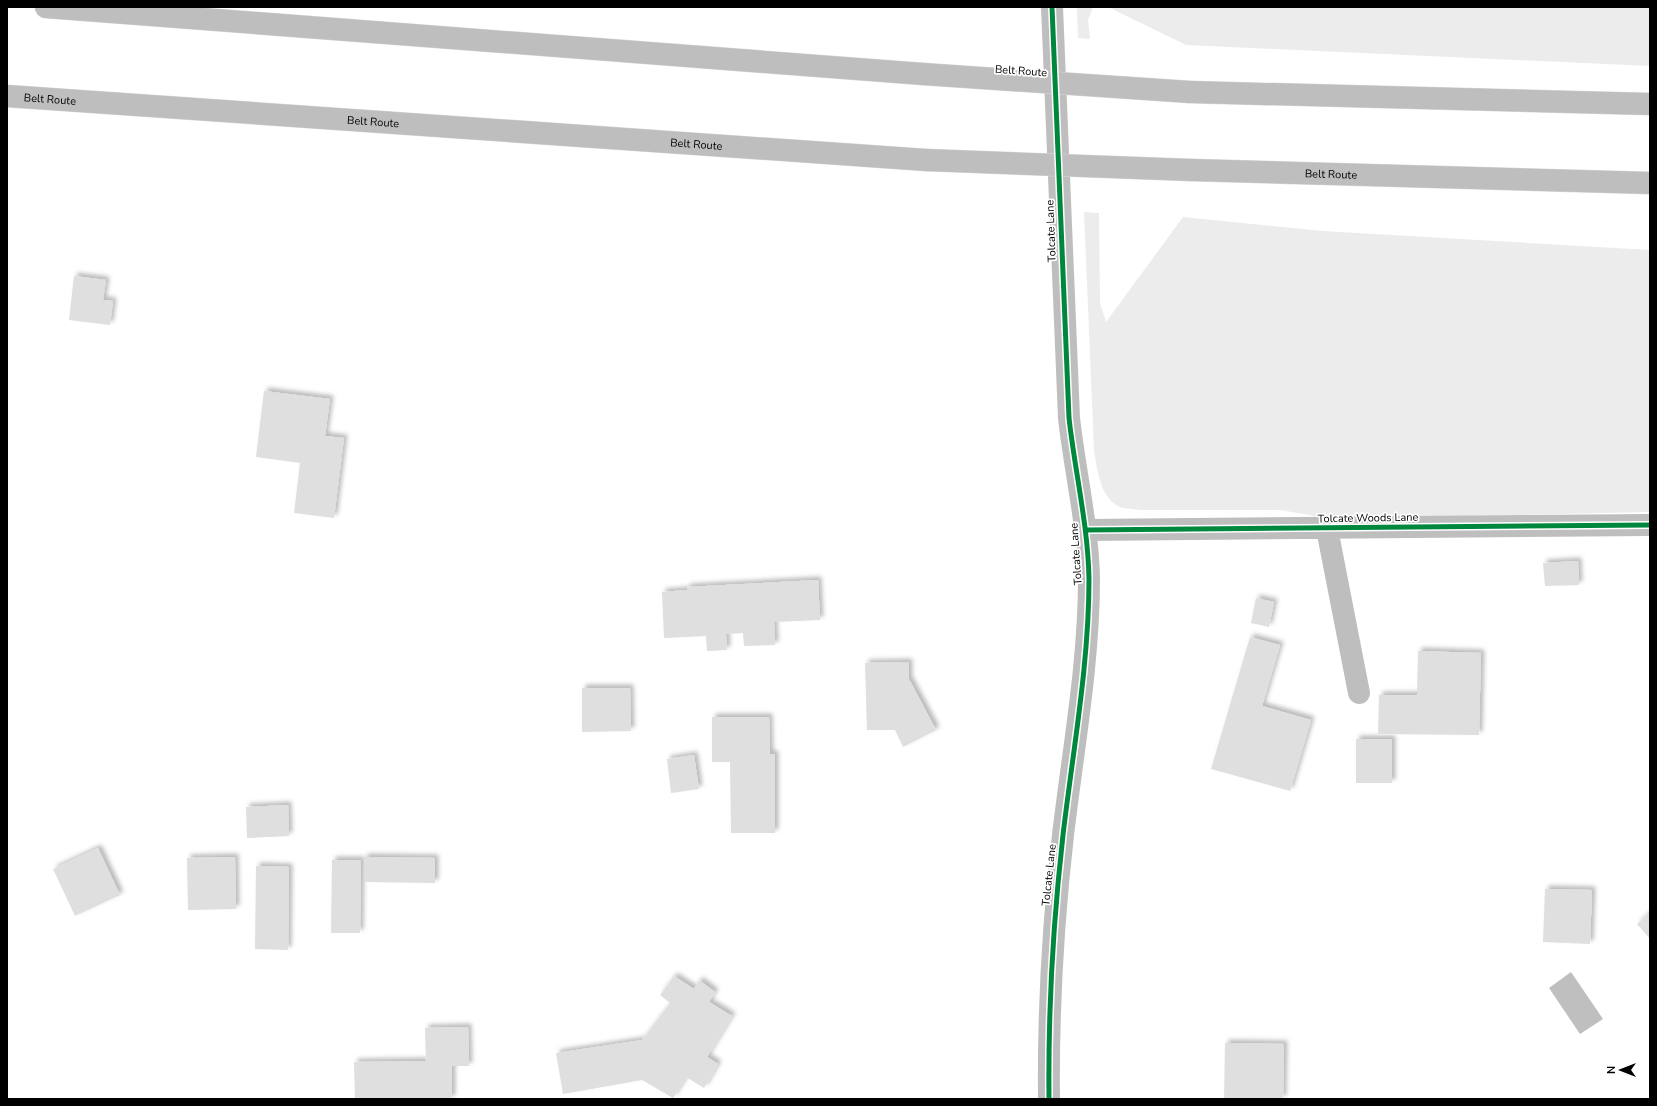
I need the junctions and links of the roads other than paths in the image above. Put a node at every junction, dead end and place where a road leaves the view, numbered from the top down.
1 (46, 7) edge
2 (1052, 7) edge
3 (7, 96) edge
4 (1650, 104) edge
5 (1650, 183) edge
6 (1650, 525) edge
7 (1327, 529) junction
8 (1086, 530) junction
9 (1359, 693) dead end
10 (1049, 1099) edge

1 - 4 main road, Belt Route, bridge
2 - 8 main road, Tolcate Lane
3 - 5 main road, Belt Route, bridge
6 - 7 main road, Tolcate Woods Lane
7 - 8 main road, Tolcate Woods Lane
7 - 9 main road
8 - 10 main road, Tolcate Lane

